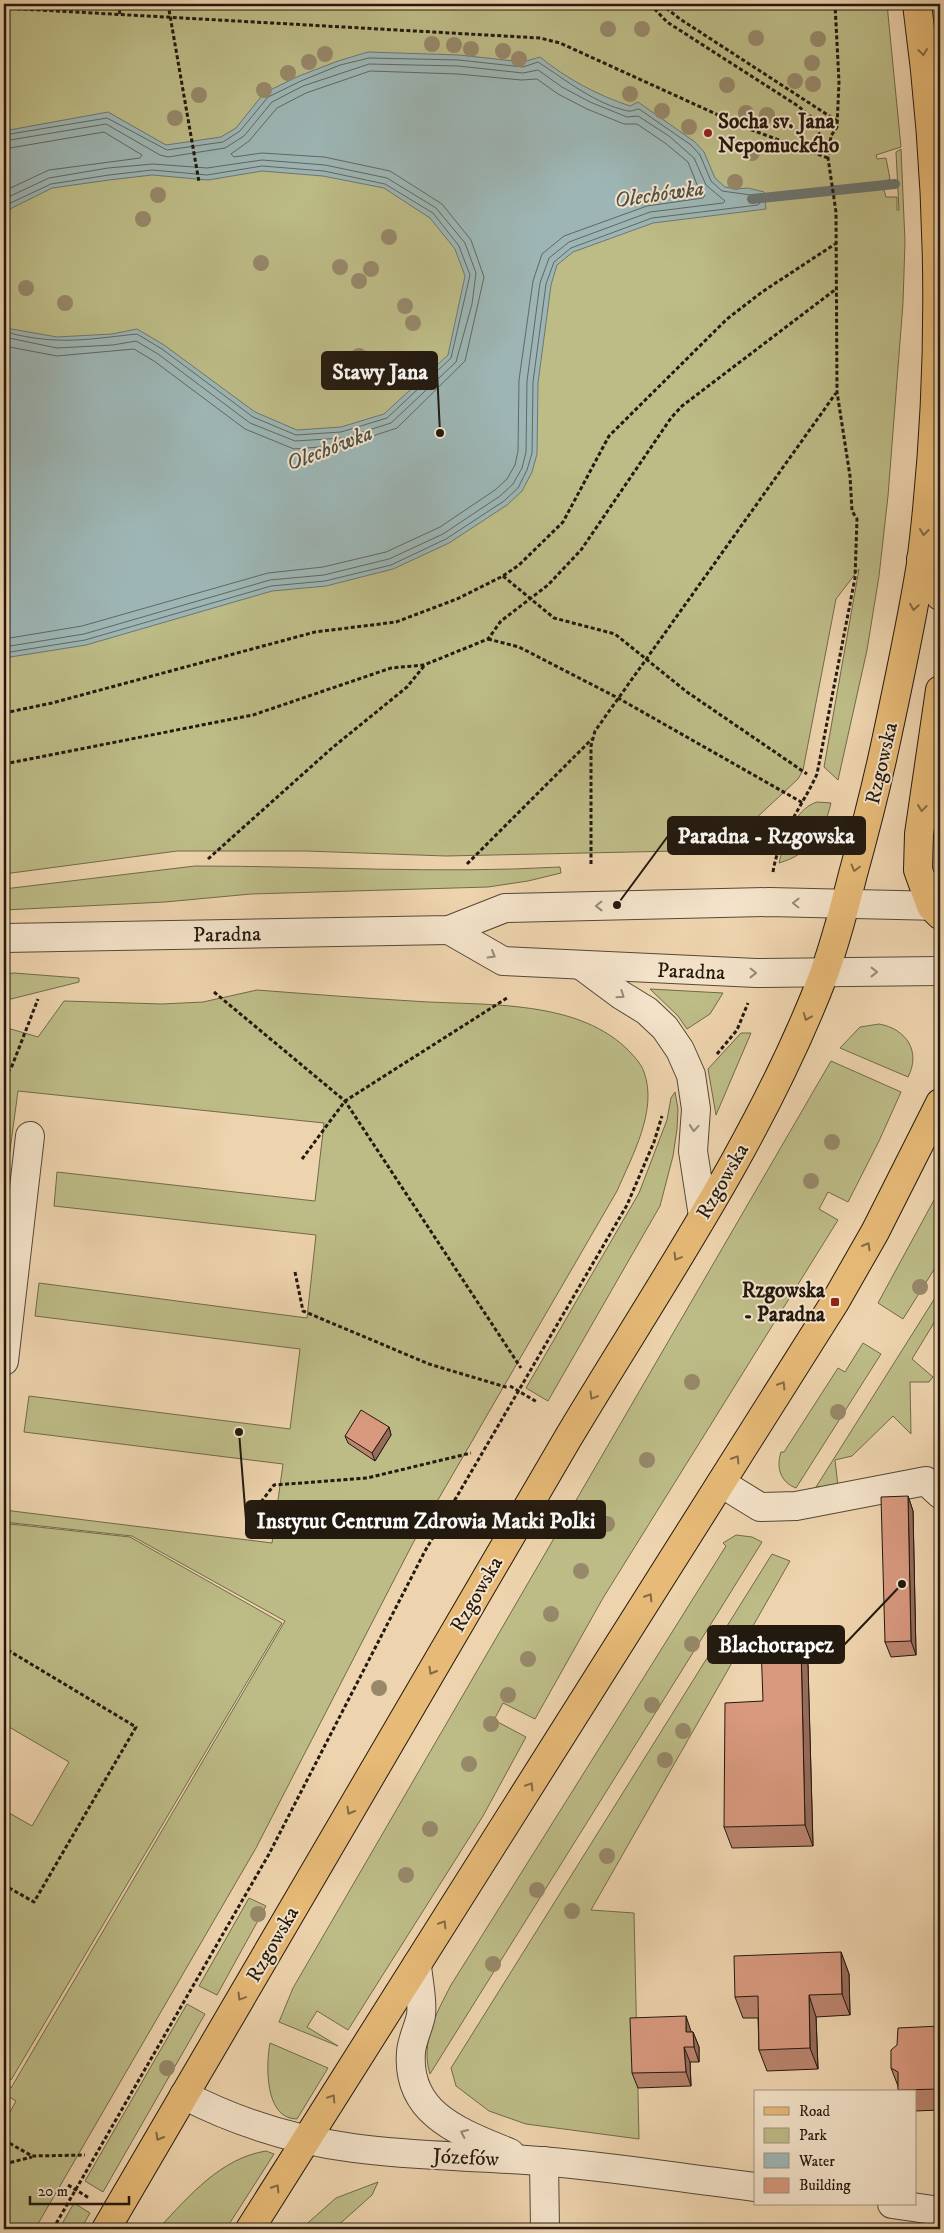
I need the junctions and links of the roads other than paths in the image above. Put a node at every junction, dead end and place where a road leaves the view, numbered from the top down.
1 (917, 4) edge
2 (921, 559) junction
3 (940, 596) edge
4 (940, 690) edge
5 (845, 904) junction
6 (937, 909) edge
7 (449, 930) junction
8 (4, 938) edge
9 (582, 966) junction
10 (940, 971) edge
11 (825, 972) junction
12 (940, 1103) edge
13 (30, 1136) dead end
14 (703, 1216) junction
15 (11, 1238) edge
16 (4, 1361) edge
17 (721, 1483) junction
18 (940, 1494) edge
19 (417, 1965) junction
20 (184, 2095) junction
21 (306, 2139) junction
22 (534, 2160) junction
23 (754, 2187) edge
24 (906, 2206) edge
25 (940, 2211) edge
26 (106, 2229) edge
27 (250, 2229) edge
28 (545, 2229) edge

1 -> 2 main road, Rzgowska
2 - 3 main road
2 -> 5 main road, Rzgowska
4 -> 6 main road
5 - 6 street, Paradna
5 -> 7 street, Paradna
5 - 11 main road, Rzgowska
7 - 8 street, Paradna
7 -> 9 street, Paradna
9 -> 11 street, Paradna
9 -> 14 street
11 -> 10 street, Paradna
11 -> 14 main road, Rzgowska
17 -> 12 main road
13 - 15 street
14 -> 20 main road, Rzgowska
15 - 16 street
17 - 18 street
19 -> 17 main road
21 -> 19 main road
22 -> 19 street
20 - 21 street, Józefów
20 -> 26 main road, Rzgowska
21 - 22 street, Józefów
27 -> 21 main road
22 - 23 street, Józefów
22 - 28 street
24 - 25 street

